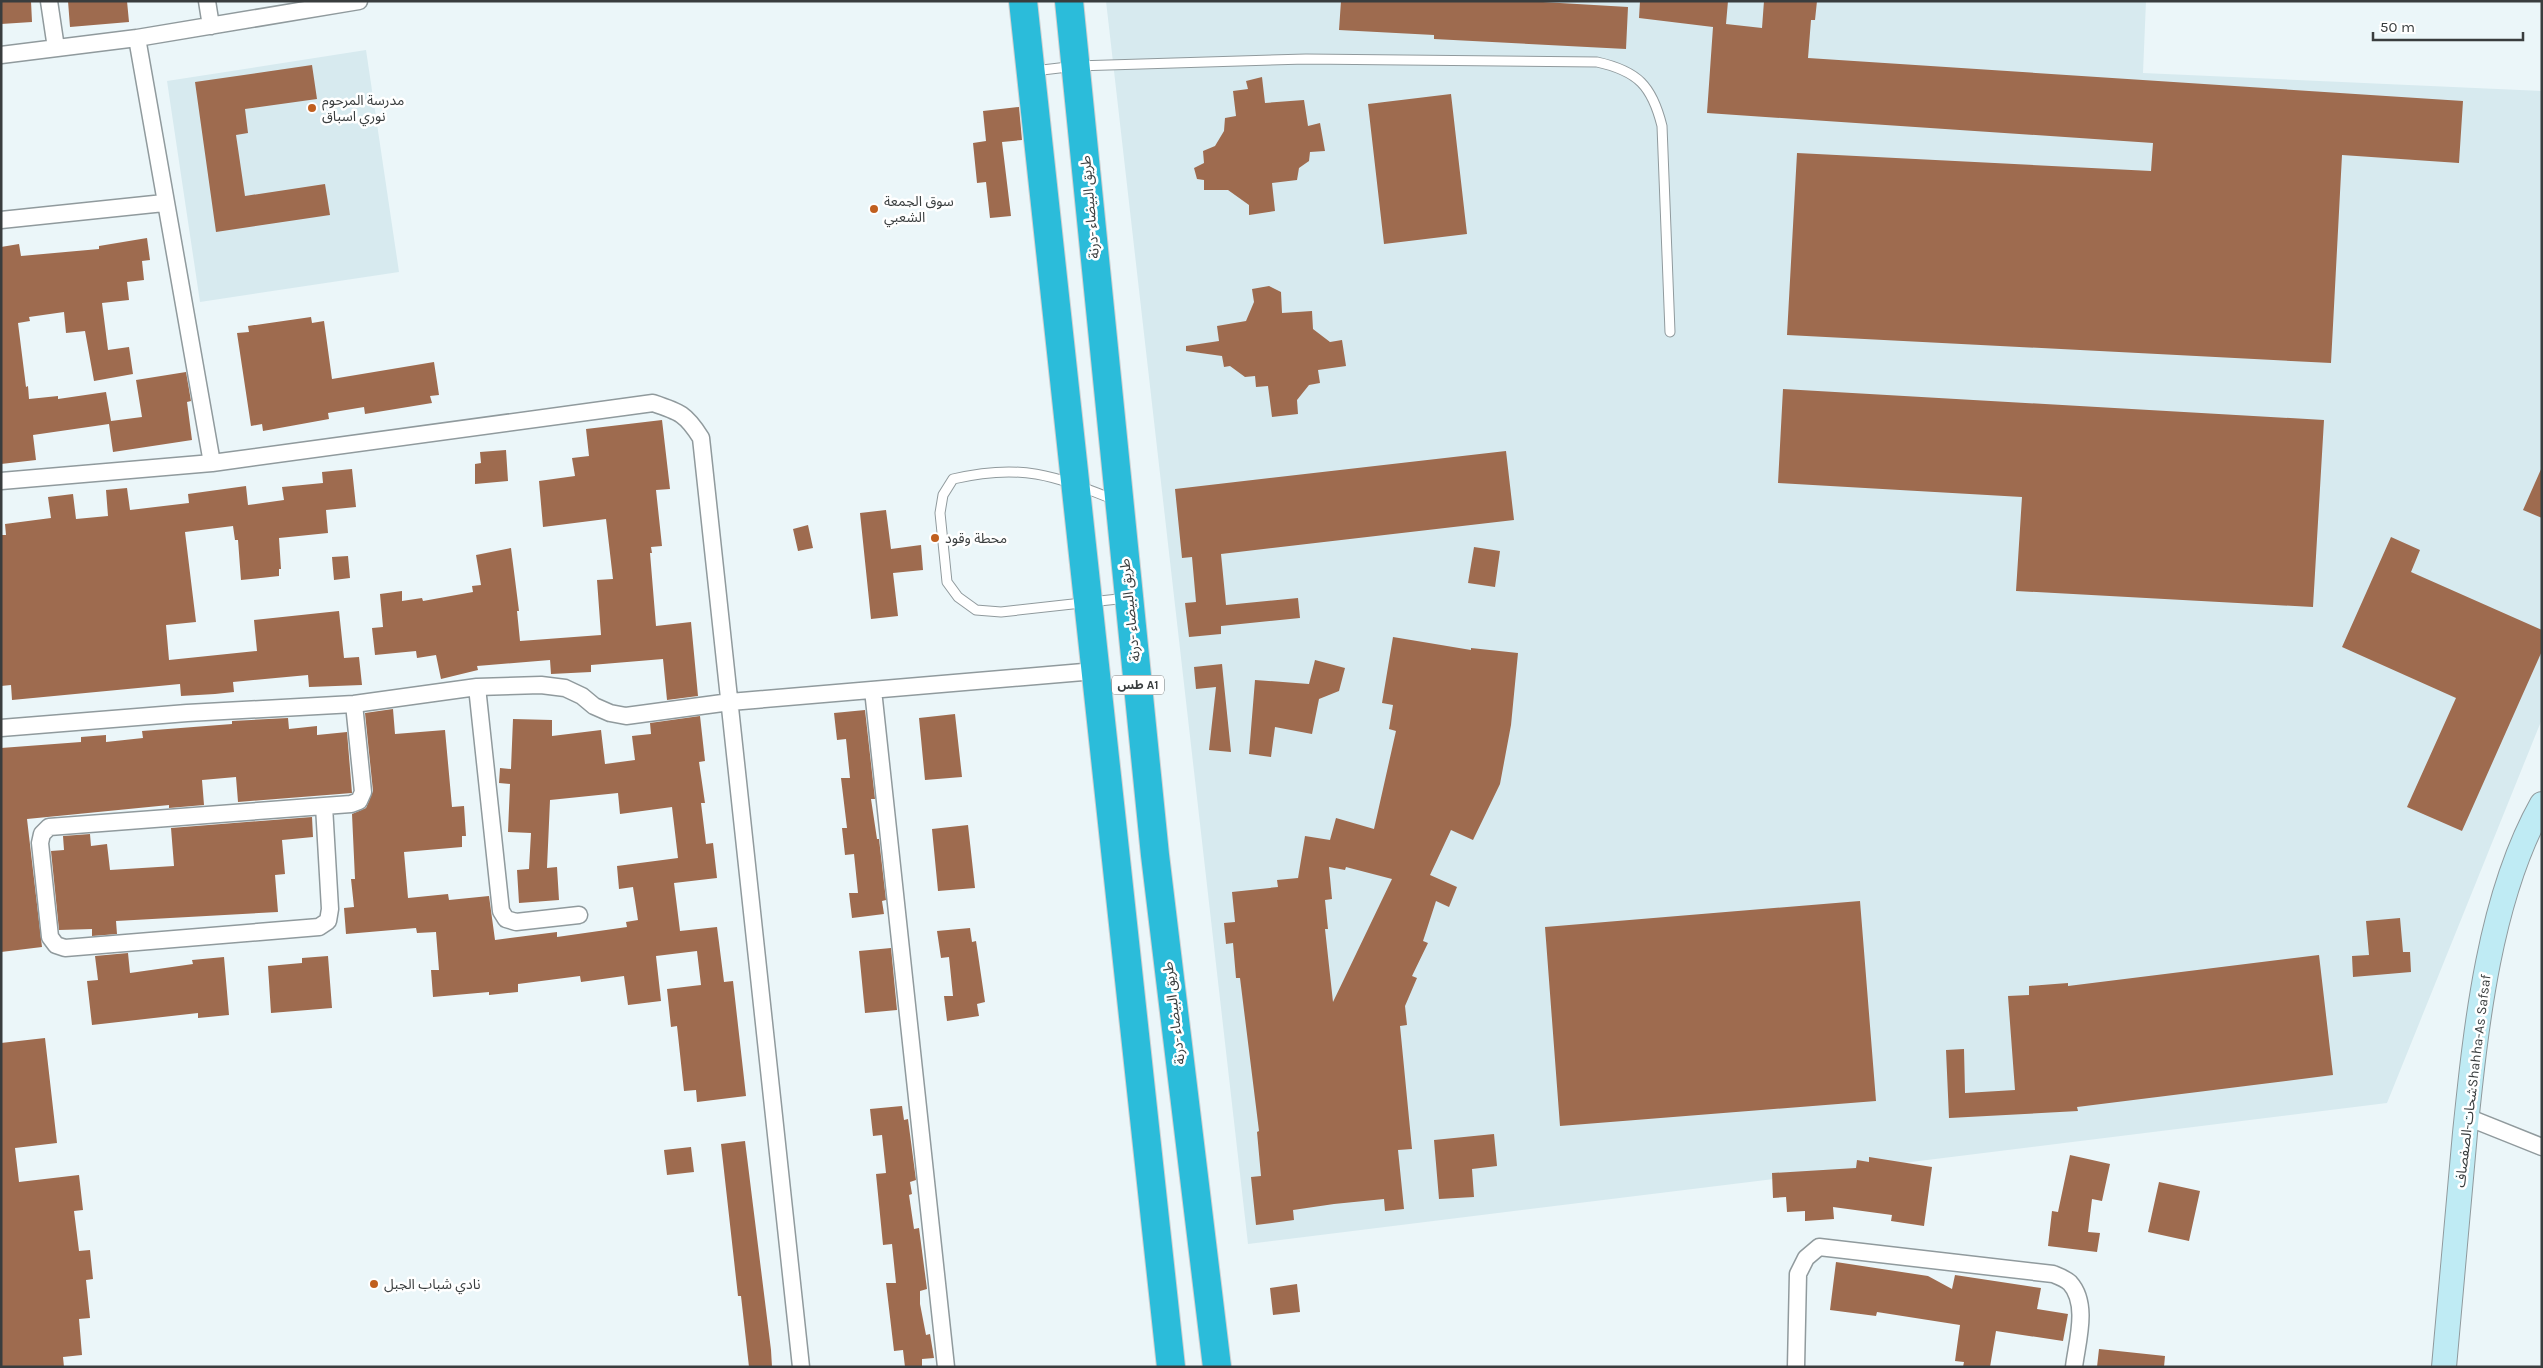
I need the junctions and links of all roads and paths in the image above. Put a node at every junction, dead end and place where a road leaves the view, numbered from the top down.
1 (49, 1) edge
2 (207, 1) edge
3 (359, 1) edge
4 (1023, 1) edge
5 (1069, 1) edge
6 (211, 26) junction
7 (137, 38) junction
8 (56, 48) junction
9 (1, 55) edge
10 (1076, 66) junction
11 (1031, 72) junction
12 (164, 203) junction
13 (1, 220) edge
14 (1670, 332) dead end
15 (212, 462) junction
16 (1, 481) edge
17 (1076, 484) junction
18 (1118, 501) junction
19 (1129, 598) junction
20 (1088, 604) junction
21 (1095, 671) junction
22 (477, 687) junction
23 (873, 690) junction
24 (730, 702) junction
25 (354, 704) junction
26 (1, 728) edge
27 (2542, 804) edge
28 (324, 806) junction
29 (579, 915) dead end
30 (2467, 1117) junction
31 (2542, 1148) edge
32 (801, 1367) edge
33 (946, 1367) edge
34 (1171, 1367) edge
35 (1217, 1367) edge
36 (1796, 1367) edge
37 (2074, 1367) edge
38 (2444, 1367) edge

1 - 8 street
2 - 6 street
3 - 6 street
4 - 11 highway, طس A1
5 - 10 highway, طريق البيضاء -درنة / طس A1
6 - 7 street
7 - 8 street
7 - 12 street
8 - 9 street
10 - 11 lane
10 - 14 lane
10 - 18 highway, طريق البيضاء -درنة / طس A1
11 - 17 highway, طس A1
12 - 13 street
12 - 15 street
15 - 16 street
15 - 24 street
17 - 18 lane
17 - 20 highway, طس A1
17 - 20 lane
18 - 19 highway, طريق البيضاء -درنة / طس A1
19 - 20 lane
19 - 35 highway, طريق البيضاء -درنة / طس A1
20 - 21 highway, طس A1
21 - 23 street
21 - 34 highway, طس A1
22 - 24 street
22 - 25 street
22 - 29 street
23 - 24 street
23 - 33 street
24 - 32 street
25 - 26 street
25 - 28 street
27 - 30 main road, شحات-الصفصافShahha-As Safsaf
28 - 28 street
30 - 31 street
30 - 38 main road, شحات-الصفصافShahha-As Safsaf
36 - 37 street

